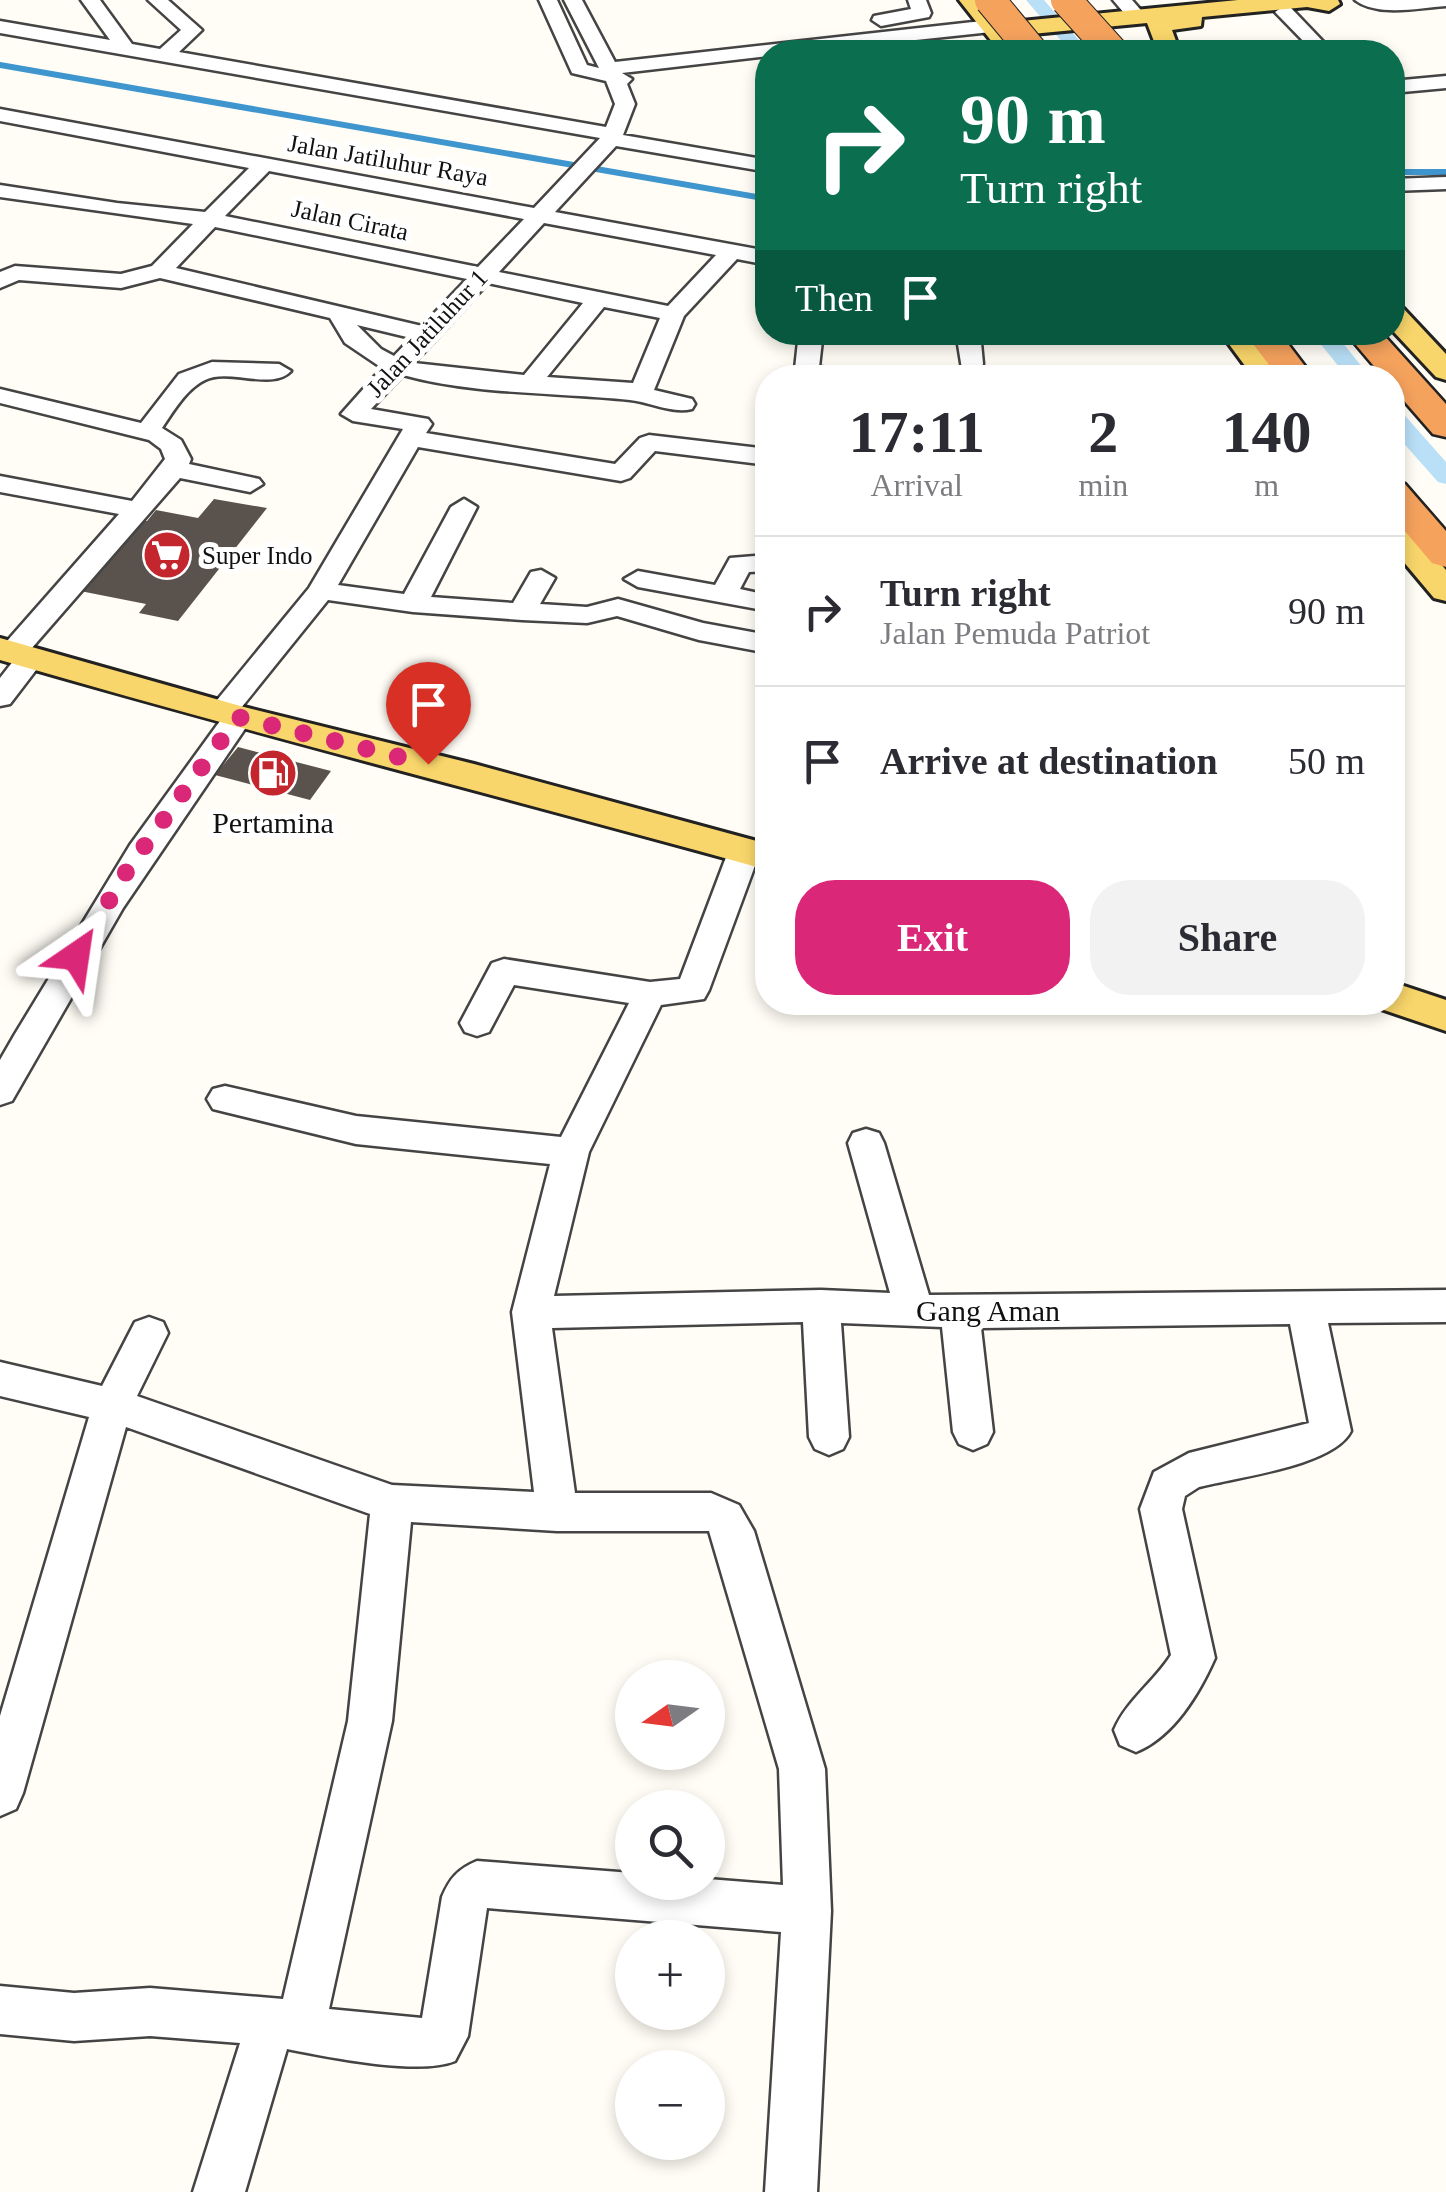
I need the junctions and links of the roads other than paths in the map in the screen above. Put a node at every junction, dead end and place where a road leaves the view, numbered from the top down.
1 (90, 0) edge
2 (157, 0) edge
3 (548, 0) edge
4 (573, 0) edge
5 (917, 0) edge
6 (970, 0) edge
7 (1363, 0) edge
8 (1446, 0) edge
9 (1329, 4) junction
10 (1117, 9) edge
11 (1284, 12) junction
12 (1073, 13) edge
13 (0, 27) edge
14 (995, 28) edge
15 (1026, 34) edge
16 (917, 40) edge
17 (1100, 40) edge
18 (1153, 40) edge
19 (1159, 40) edge
20 (1312, 40) edge
21 (125, 48) junction
22 (755, 55) edge
23 (164, 56) junction
24 (755, 64) edge
25 (613, 74) junction
26 (1443, 86) edge
27 (1405, 87) edge
28 (0, 115) edge
29 (612, 136) junction
30 (755, 164) edge
31 (262, 166) junction
32 (1436, 183) edge
33 (1405, 184) edge
34 (0, 191) edge
35 (1446, 203) edge
36 (118, 210) junction
37 (540, 214) junction
38 (207, 218) junction
39 (188, 241) junction
40 (732, 250) junction
41 (755, 255) edge
42 (160, 272) junction
43 (482, 275) junction
44 (0, 280) edge
45 (598, 299) junction
46 (672, 314) junction
47 (340, 316) junction
48 (1405, 327) edge
49 (425, 334) junction
50 (970, 345) edge
51 (1244, 345) edge
52 (1271, 345) edge
53 (1374, 345) edge
54 (972, 364) dead end
55 (1260, 365) edge
56 (1288, 365) edge
57 (1391, 365) edge
58 (396, 367) junction
59 (278, 370) dead end
60 (1446, 371) edge
61 (1405, 380) edge
62 (530, 382) junction
63 (637, 393) junction
64 (0, 396) edge
65 (684, 404) dead end
66 (1446, 426) edge
67 (147, 432) junction
68 (426, 440) dead end
69 (755, 454) edge
70 (174, 470) junction
71 (0, 484) edge
72 (250, 484) dead end
73 (464, 506) dead end
74 (1405, 507) edge
75 (138, 510) junction
76 (1405, 542) edge
77 (1446, 555) edge
78 (755, 563) edge
79 (541, 578) dead end
80 (638, 580) dead end
81 (321, 591) junction
82 (1446, 591) edge
83 (722, 596) junction
84 (755, 602) edge
85 (413, 604) junction
86 (522, 612) junction
87 (755, 641) edge
88 (15, 652) edge
89 (0, 697) edge
90 (231, 714) junction
91 (755, 855) edge
92 (755, 857) edge
93 (650, 994) junction
94 (1405, 1002) edge
95 (1446, 1016) edge
96 (478, 1023) dead end
97 (0, 1092) edge
98 (225, 1099) dead end
99 (866, 1142) dead end
100 (571, 1152) junction
101 (820, 1306) junction
102 (1446, 1306) edge
103 (1306, 1307) junction
104 (914, 1310) junction
105 (531, 1312) junction
106 (960, 1312) junction
107 (149, 1333) dead end
108 (0, 1380) edge
109 (112, 1405) junction
110 (973, 1432) dead end
111 (829, 1438) dead end
112 (392, 1503) junction
113 (557, 1512) junction
114 (1136, 1730) dead end
115 (0, 1793) edge
116 (806, 1911) junction
117 (0, 2010) edge
118 (286, 2024) junction
119 (219, 2192) edge
120 (791, 2192) edge

1 - 21 street
2 - 23 street
3 - 25 street
4 - 25 street
5 - 22 street
6 - 14 main road
7 - 8 street
7 - 9 main road
9 - 10 main road
9 - 11 main road
10 - 12 main road
10 - 18 main road
11 - 19 main road
11 - 20 street
12 - 15 main road
12 - 17 highway, bridge
13 - 21 street
14 - 15 highway, bridge
14 - 16 street
21 - 23 street
23 - 29 street
24 - 25 street
25 - 29 street
26 - 27 street
28 - 31 street, Jalan Jatiluhur Raya
29 - 30 street
29 - 37 street, Jalan Jatiluhur 1
31 - 37 street, Jalan Jatiluhur Raya
31 - 38 street
32 - 33 street
32 - 35 street
34 - 36 street
36 - 38 street, Jalan Cirata
36 - 39 street
37 - 40 street, Jalan Jatiluhur Raya
37 - 43 street, Jalan Jatiluhur 1
38 - 39 street
38 - 43 street, Jalan Cirata
39 - 42 street
40 - 41 street, Jalan Jatiluhur Raya
40 - 46 street
42 - 44 street
42 - 47 street
43 - 45 street, Jalan Cirata
43 - 49 street, Jalan Jatiluhur 1
45 - 46 street, Jalan Cirata
45 - 62 street
46 - 63 street
47 - 49 street
47 - 58 street
48 - 60 main road
49 - 58 street, Jalan Jatiluhur 1
50 - 54 street
51 - 55 main road
52 - 56 highway
53 - 57 highway
58 - 62 street
58 - 81 street, Jalan Jatiluhur 1
59 - 67 street
61 - 66 highway
62 - 63 street
63 - 65 street
64 - 67 street
67 - 70 street
68 - 69 street
70 - 72 street
70 - 75 street
71 - 75 street
73 - 85 street
74 - 77 highway
75 - 88 street
76 - 82 main road
78 - 83 street
79 - 86 street
80 - 83 street
81 - 85 street
81 - 90 street, Jalan Jatiluhur 1
83 - 84 street
85 - 86 street
86 - 87 street
88 - 89 street
88 - 90 main road
90 - 91 main road
90 - 97 street, Jalan Jatiluhur 1
92 - 93 street
93 - 96 street
93 - 100 street
94 - 95 main road
98 - 100 street
99 - 104 street
100 - 105 street
101 - 104 street, Gang Aman
101 - 105 street, Gang Aman
101 - 111 street
102 - 103 street, Gang Aman
103 - 106 street, Gang Aman
103 - 114 street
104 - 106 street, Gang Aman
105 - 113 street
106 - 110 street
107 - 109 street
108 - 109 street
109 - 112 street
109 - 115 street
112 - 113 street
112 - 118 street
113 - 116 street
116 - 118 street
116 - 120 street
117 - 118 street
118 - 119 street

